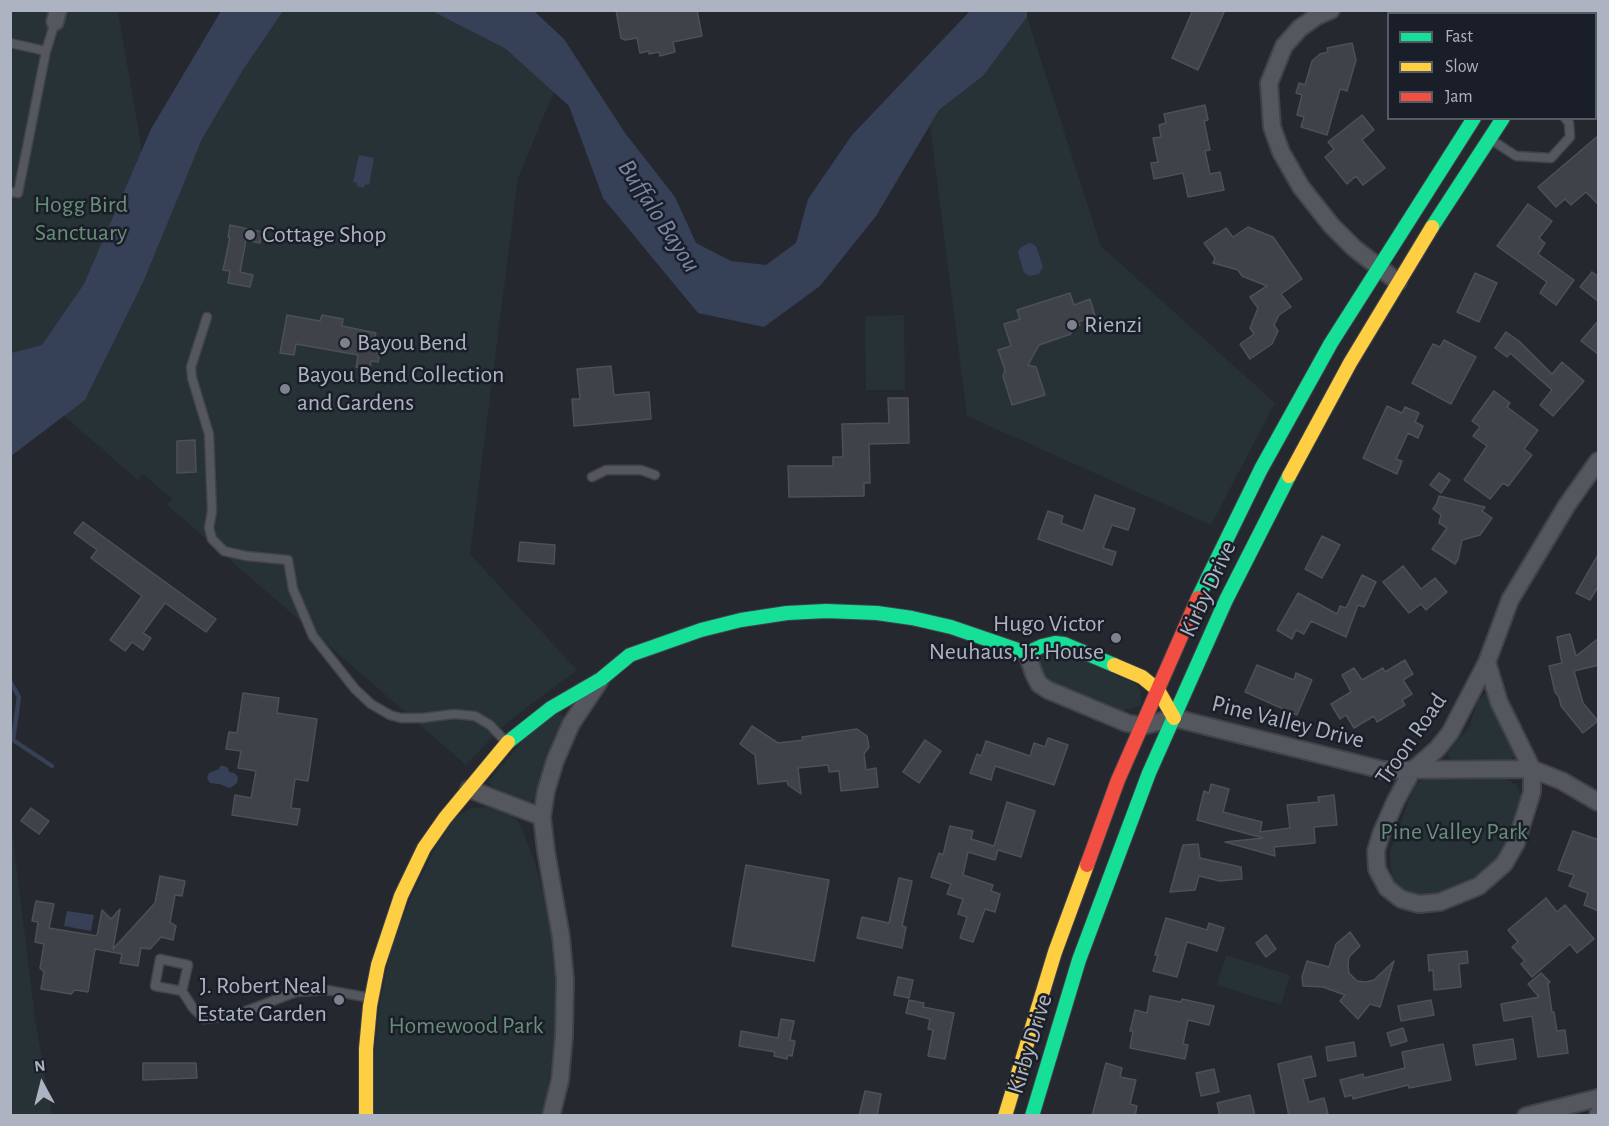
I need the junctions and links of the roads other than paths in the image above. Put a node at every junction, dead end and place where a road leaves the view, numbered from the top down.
1 (1331, 10) edge
2 (56, 16) edge
3 (10, 44) edge
4 (46, 51) junction
5 (1473, 120) edge
6 (1502, 120) edge
7 (1567, 120) edge
8 (1490, 138) junction
9 (10, 192) edge
10 (1379, 267) junction
11 (1398, 282) junction
12 (207, 317) dead end
13 (1599, 461) edge
14 (655, 475) dead end
15 (592, 477) dead end
16 (1028, 652) junction
17 (1487, 662) junction
18 (601, 679) junction
19 (1158, 690) junction
20 (1174, 718) junction
21 (1142, 726) junction
22 (507, 743) junction
23 (1532, 769) junction
24 (1412, 771) junction
25 (469, 789) junction
26 (1599, 802) edge
27 (543, 817) junction
28 (182, 991) junction
29 (372, 998) junction
30 (1599, 1098) edge
31 (366, 1116) edge
32 (551, 1116) edge
33 (1005, 1116) edge
34 (1032, 1116) edge
35 (1526, 1116) edge

1 - 10 street
2 - 4 lane
3 - 4 lane
4 - 9 lane
5 - 10 main road, Kirby Drive
6 - 8 main road, Kirby Drive
7 - 8 lane
8 - 11 main road, Kirby Drive
10 - 11 street
10 - 19 main road, Kirby Drive
11 - 20 main road, Kirby Drive
12 - 22 lane
13 - 17 street, Troon Road
14 - 15 lane
16 - 18 main road
16 - 19 main road
16 - 21 street
17 - 23 street, Troon Road
17 - 24 street, Troon Road
18 - 22 main road
18 - 27 street
19 - 20 main road
19 - 21 main road, Kirby Drive
20 - 21 street
20 - 24 street, Pine Valley Drive
20 - 34 main road, Kirby Drive
21 - 33 main road, Kirby Drive
22 - 25 main road
23 - 24 street, Pine Valley Drive
23 - 24 street, Troon Road
23 - 26 street, Pine Valley Drive
25 - 27 street
25 - 29 main road
27 - 32 street
28 - 28 lane
28 - 29 lane
29 - 31 main road
30 - 35 street

